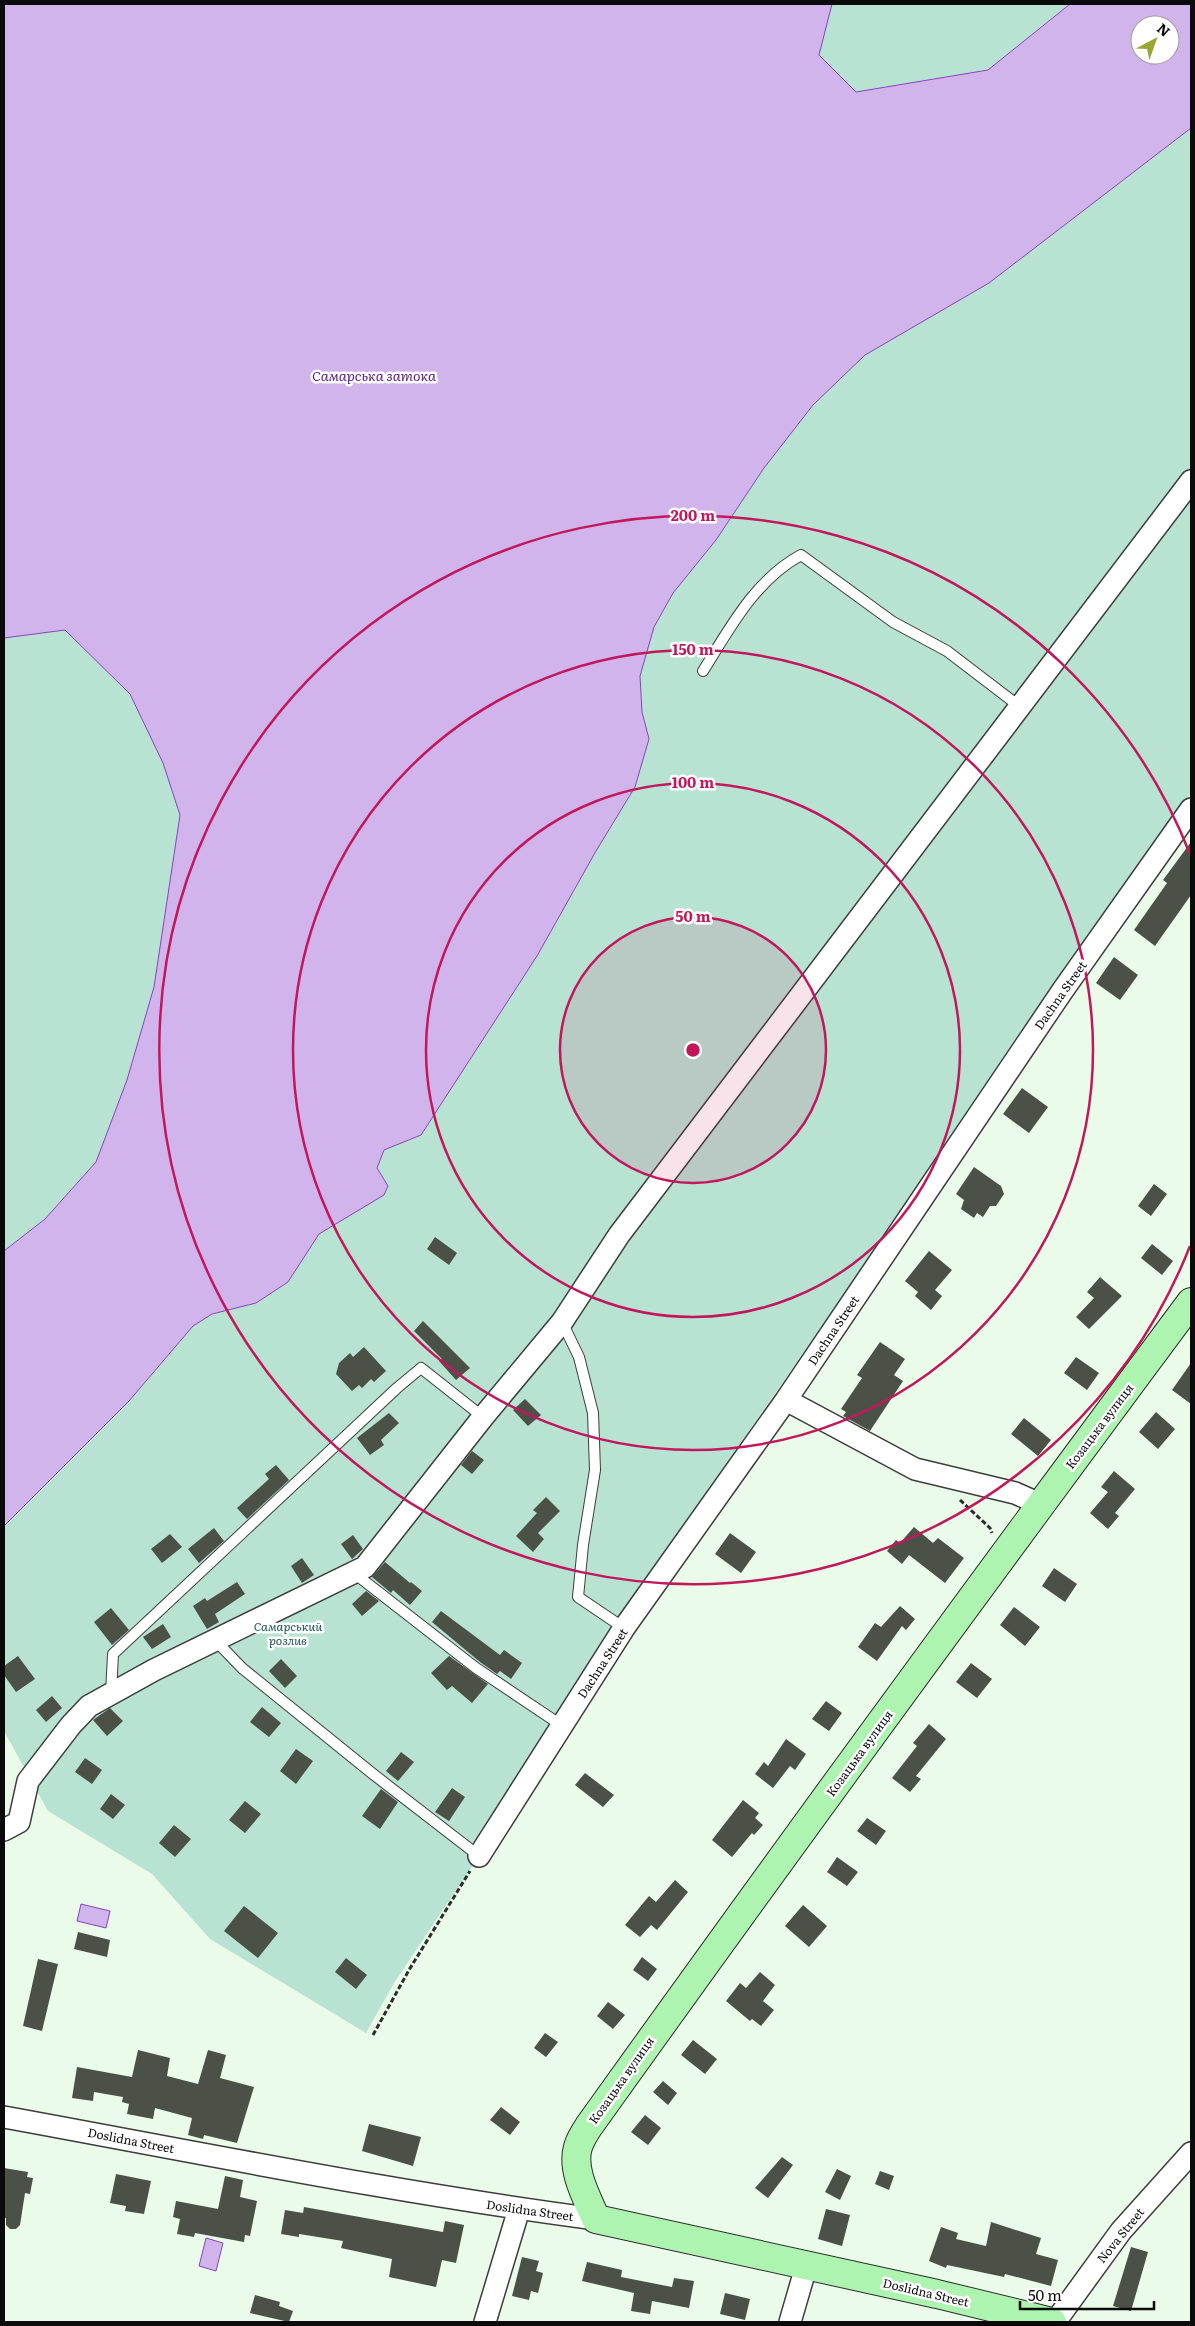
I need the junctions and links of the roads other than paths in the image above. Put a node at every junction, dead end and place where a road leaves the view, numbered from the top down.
1 (1191, 481) edge
2 (703, 671) dead end
3 (1019, 706) junction
4 (1191, 809) edge
5 (1191, 1302) edge
6 (562, 1322) junction
7 (786, 1400) junction
8 (483, 1417) junction
9 (1040, 1504) junction
10 (354, 1573) junction
11 (624, 1628) junction
12 (215, 1640) junction
13 (111, 1694) junction
14 (561, 1725) junction
15 (4, 1830) edge
16 (479, 1856) joint
17 (4, 2117) edge
18 (1191, 2153) edge
19 (519, 2209) junction
20 (596, 2219) junction
21 (806, 2267) junction
22 (485, 2322) edge
23 (790, 2322) edge
24 (1053, 2322) edge

1 - 3 street
2 - 3 lane
3 - 6 street
4 - 7 street, Dachna Street
5 - 9 street, Козацька вулиця
6 - 8 street
6 - 11 lane
7 - 9 street
7 - 11 street, Dachna Street
8 - 10 street
8 - 13 lane
9 - 20 street, Козацька вулиця
10 - 12 street
10 - 14 lane
11 - 14 street, Dachna Street
12 - 13 street
12 - 16 lane
13 - 15 street
14 - 16 street, Dachna Street
17 - 19 street, Doslidna Street
18 - 24 street, Nova Street
19 - 20 street, Doslidna Street
19 - 22 street
20 - 21 street, Doslidna Street
21 - 23 street
21 - 24 street, Doslidna Street

